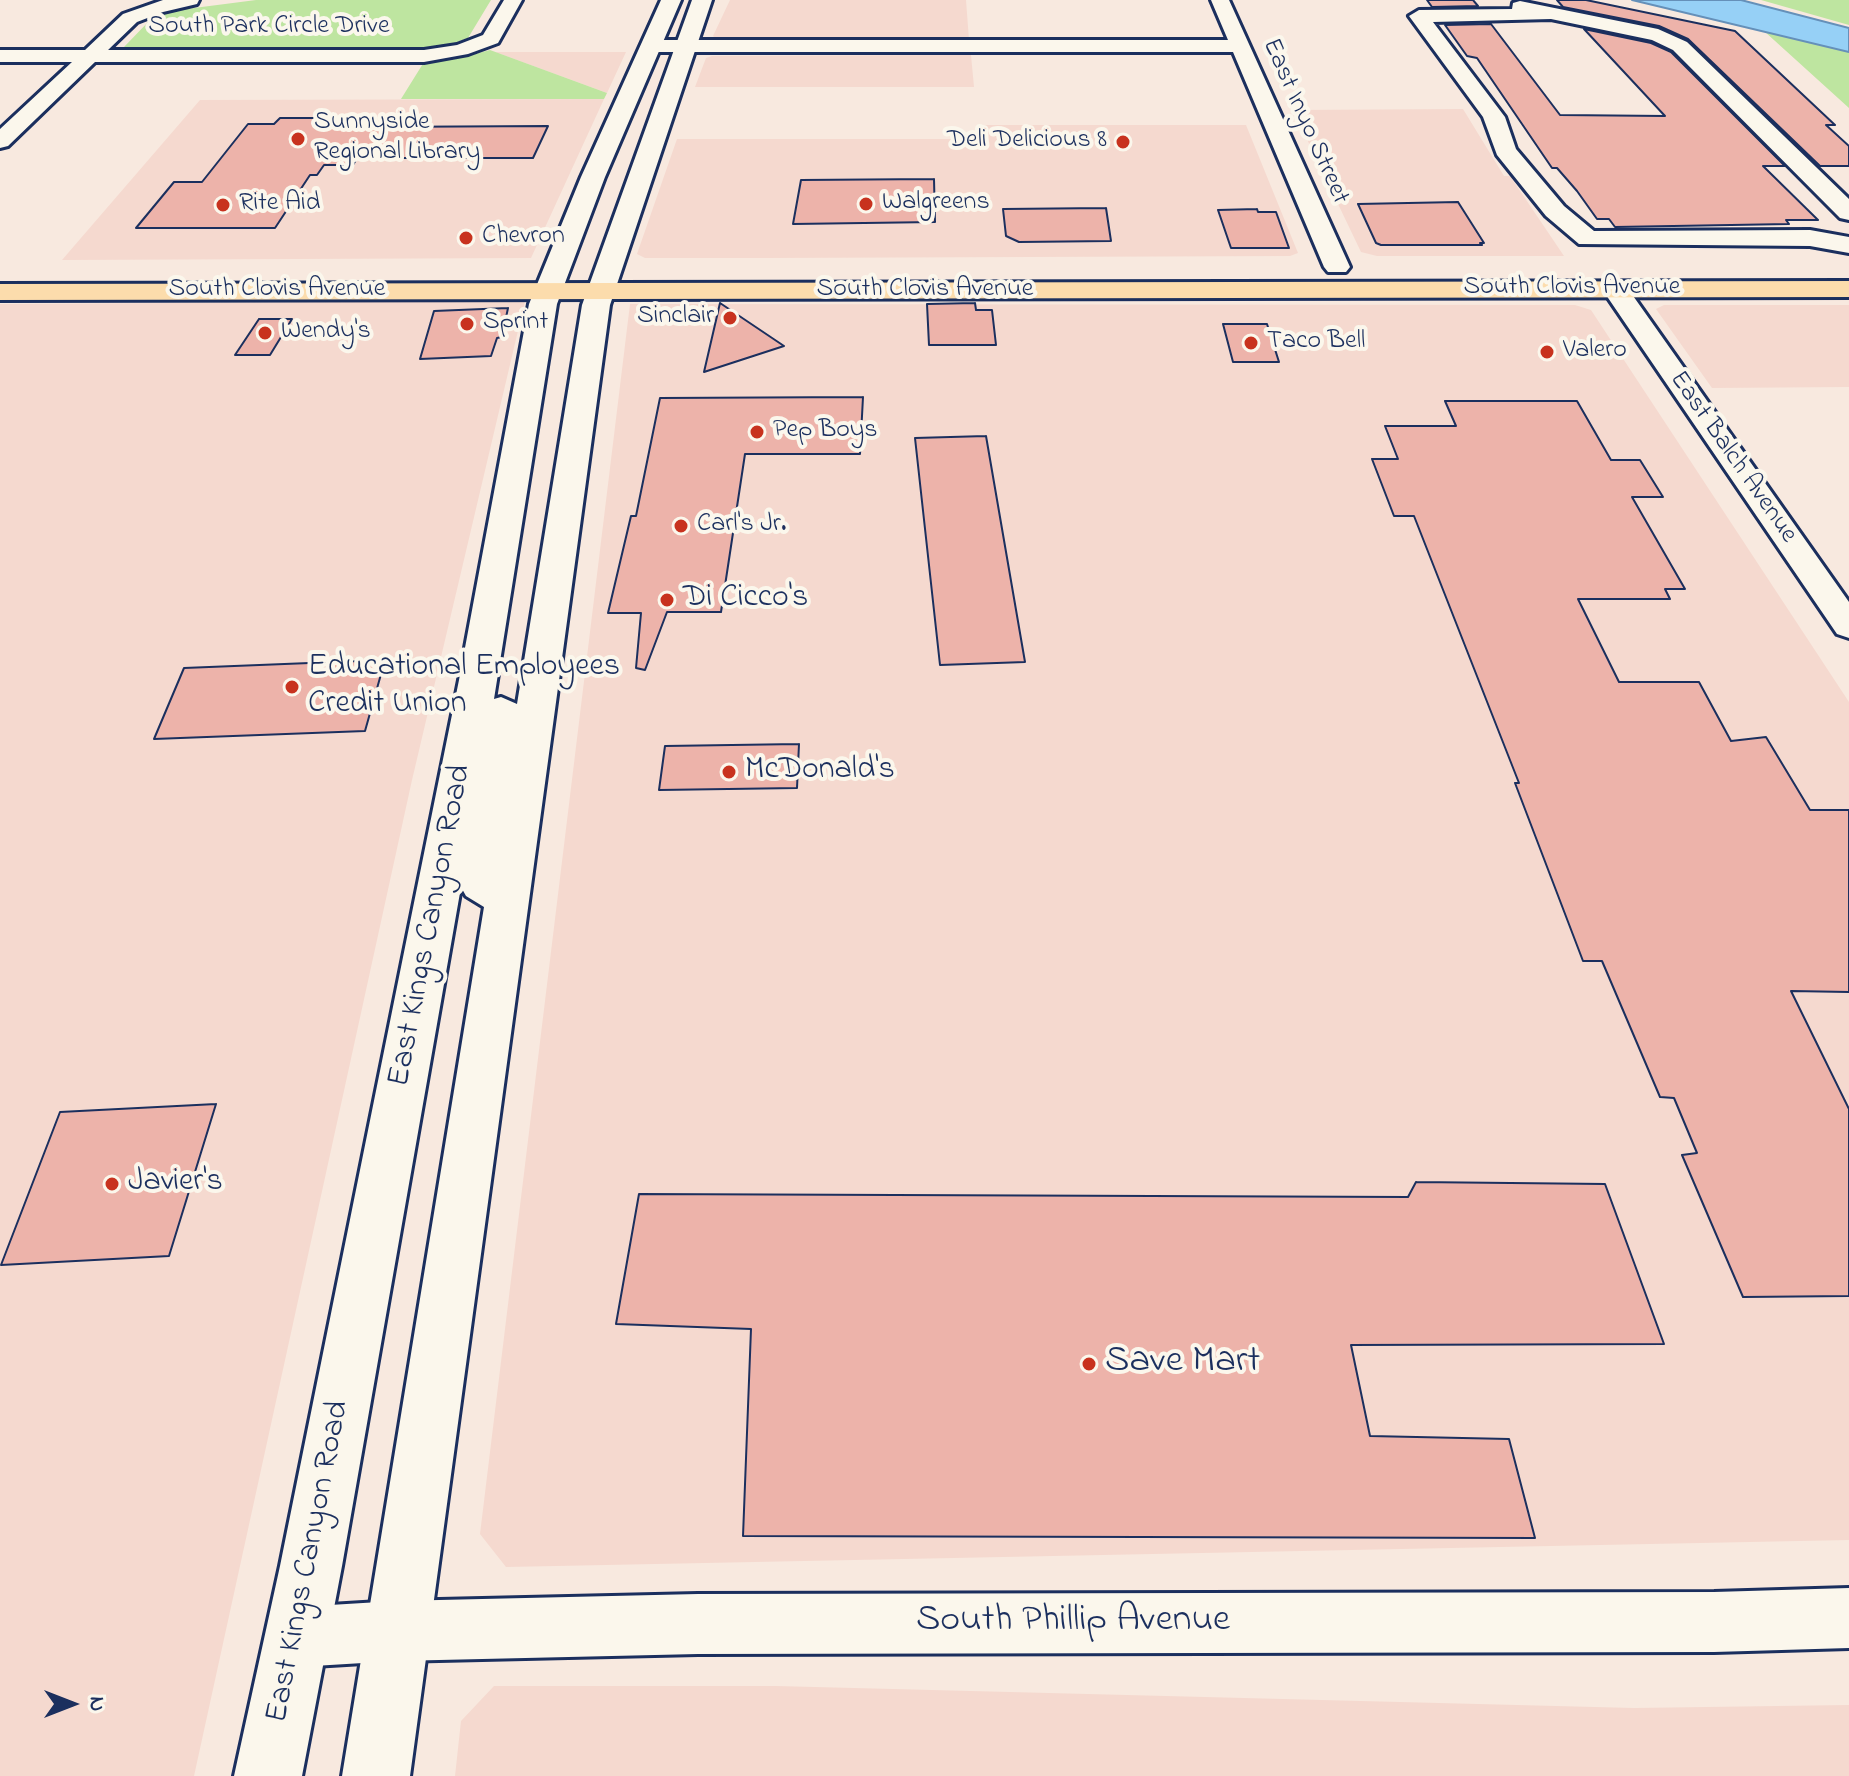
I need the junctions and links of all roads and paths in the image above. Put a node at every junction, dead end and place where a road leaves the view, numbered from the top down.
1 (190, 0) edge
2 (513, 0) edge
3 (671, 0) edge
4 (702, 0) edge
5 (1220, 0) edge
6 (1490, 0) edge
7 (1548, 14) junction
8 (653, 46) junction
9 (687, 46) junction
10 (1240, 46) junction
11 (0, 56) edge
12 (90, 56) junction
13 (0, 141) edge
14 (1849, 213) edge
15 (1588, 239) junction
16 (1135, 267) junction
17 (1337, 267) junction
18 (1848, 267) edge
19 (0, 272) edge
20 (1613, 278) junction
21 (552, 280) junction
22 (604, 280) junction
23 (1025, 291) junction
24 (1188, 291) junction
25 (0, 292) edge
26 (1849, 627) edge
27 (483, 653) junction
28 (505, 900) junction
29 (1849, 1618) edge
30 (396, 1631) junction
31 (297, 1637) junction
32 (268, 1776) edge
33 (376, 1776) edge

1 - 12 street, South Park Circle Drive
2 - 12 street, South Park Circle Drive
3 - 8 main road, East Kings Canyon Road
4 - 9 main road, East Kings Canyon Road
5 - 10 street, East Inyo Street
6 - 7 street
7 - 14 street
7 - 15 street, East Balch Avenue
8 - 9 street
8 - 21 main road, East Kings Canyon Road
9 - 10 street
9 - 22 main road, East Kings Canyon Road
10 - 17 street, East Inyo Street
11 - 12 street, South Park Circle Drive
12 - 13 street
15 - 18 street
15 - 20 street, East Balch Avenue
16 - 17 main road, South Clovis Avenue
16 - 22 main road, South Clovis Avenue
16 - 23 main road
17 - 20 main road, South Clovis Avenue
17 - 24 main road
18 - 20 main road, South Clovis Avenue
19 - 21 main road, South Clovis Avenue
20 - 24 main road, South Clovis Avenue
20 - 26 street, East Balch Avenue
21 - 22 main road, South Clovis Avenue
21 - 25 main road, South Clovis Avenue
21 - 27 main road, East Kings Canyon Road
22 - 23 main road, South Clovis Avenue
22 - 28 main road, East Kings Canyon Road
23 - 24 main road, South Clovis Avenue
27 - 28 main road
27 - 31 main road, East Kings Canyon Road
28 - 30 main road, East Kings Canyon Road
29 - 30 street, South Phillip Avenue
30 - 31 street, South Phillip Avenue
30 - 33 main road, East Kings Canyon Road
31 - 32 main road, East Kings Canyon Road

